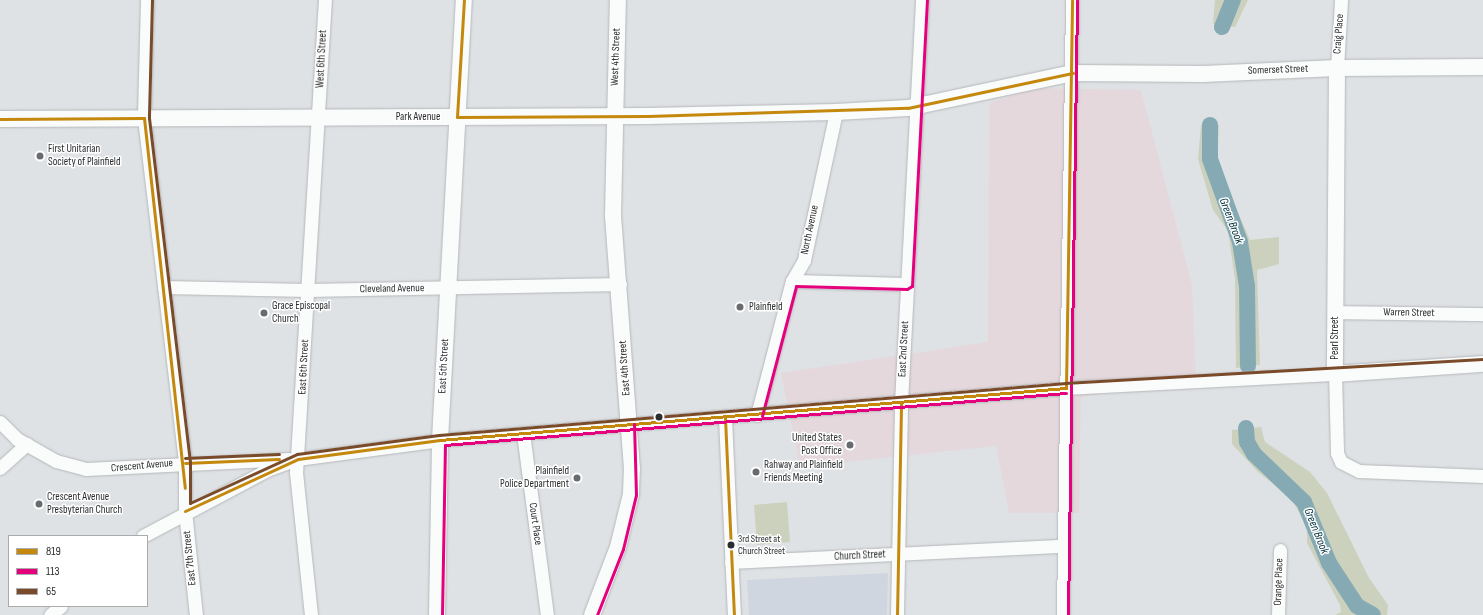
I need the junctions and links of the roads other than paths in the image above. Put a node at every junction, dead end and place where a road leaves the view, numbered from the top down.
1 (147, 0) edge
2 (325, 0) edge
3 (464, 0) edge
4 (618, 0) edge
5 (922, 0) edge
6 (1072, 0) edge
7 (1341, 0) edge
8 (1483, 66) edge
9 (1337, 68) junction
10 (1073, 73) junction
11 (915, 107) junction
12 (836, 112) junction
13 (614, 114) junction
14 (319, 117) junction
15 (457, 117) junction
16 (144, 118) junction
17 (0, 119) edge
18 (792, 281) junction
19 (620, 284) junction
20 (907, 284) junction
21 (164, 287) junction
22 (447, 288) junction
23 (308, 290) junction
24 (1336, 312) junction
25 (1483, 314) edge
26 (1483, 364) edge
27 (1335, 374) junction
28 (1066, 388) junction
29 (901, 402) junction
30 (757, 415) junction
31 (725, 418) junction
32 (0, 422) edge
33 (629, 424) junction
34 (523, 433) junction
35 (440, 440) junction
36 (27, 444) junction
37 (298, 459) junction
38 (185, 463) junction
39 (0, 468) edge
40 (1483, 476) edge
41 (185, 511) junction
42 (145, 535) edge
43 (1062, 546) junction
44 (1280, 550) dead end
45 (898, 554) junction
46 (731, 562) junction
47 (60, 607) edge
48 (50, 615) edge
49 (196, 615) edge
50 (311, 615) edge
51 (437, 615) edge
52 (547, 615) edge
53 (592, 615) edge
54 (734, 615) edge
55 (897, 615) edge
56 (1062, 615) edge
57 (1278, 615) edge

1 - 16 street, East 7th Street
2 - 14 street, West 6th Street
3 - 15 main road, East 5th Street
4 - 13 main road, West 4th Street
5 - 11 street, East 2nd Street
6 - 10 street
7 - 9 street, Craig Place
8 - 9 main road, Somerset Street
9 - 10 main road, Somerset Street
9 - 24 main road, Pearl Street
10 - 11 main road, Park Avenue
10 - 28 street
11 - 12 main road, Park Avenue
11 - 20 street, East 2nd Street
12 - 13 main road, Park Avenue
12 - 18 street, North Avenue
13 - 15 main road, Park Avenue
13 - 19 main road, East 4th Street
14 - 15 main road, Park Avenue
14 - 16 main road, Park Avenue
14 - 23 street, East 6th Street
15 - 22 main road, East 5th Street
16 - 17 main road, Park Avenue
16 - 21 street, East 7th Street
18 - 20 street
18 - 30 street, North Avenue
19 - 22 street, Cleveland Avenue
19 - 33 main road, East 4th Street
20 - 29 street, East 2nd Street
21 - 23 street, Cleveland Avenue
21 - 38 street, East 7th Street
22 - 23 street, Cleveland Avenue
22 - 35 main road, East 5th Street
23 - 37 street, East 6th Street
24 - 25 street, Warren Street
24 - 27 main road, Pearl Street
26 - 27 main road
27 - 28 street
27 - 40 street, Pearl Street
28 - 29 street
28 - 43 street
29 - 30 street
29 - 45 street, East 2nd Street
30 - 31 street
31 - 33 street
31 - 46 street
32 - 36 street, Crescent Avenue
33 - 34 street
33 - 53 main road, East 4th Street
34 - 35 street
34 - 52 street, Court Place
35 - 37 street
35 - 51 main road, East 5th Street
36 - 38 street, Crescent Avenue
36 - 39 street
37 - 38 street, Crescent Avenue
37 - 41 street
37 - 50 street, East 6th Street
38 - 41 street, East 7th Street
41 - 42 street
41 - 49 street, East 7th Street
43 - 45 street, Church Street
43 - 56 street
44 - 57 street, Orange Place
45 - 46 street, Church Street
45 - 55 street, East 2nd Street
46 - 54 street
47 - 48 street

